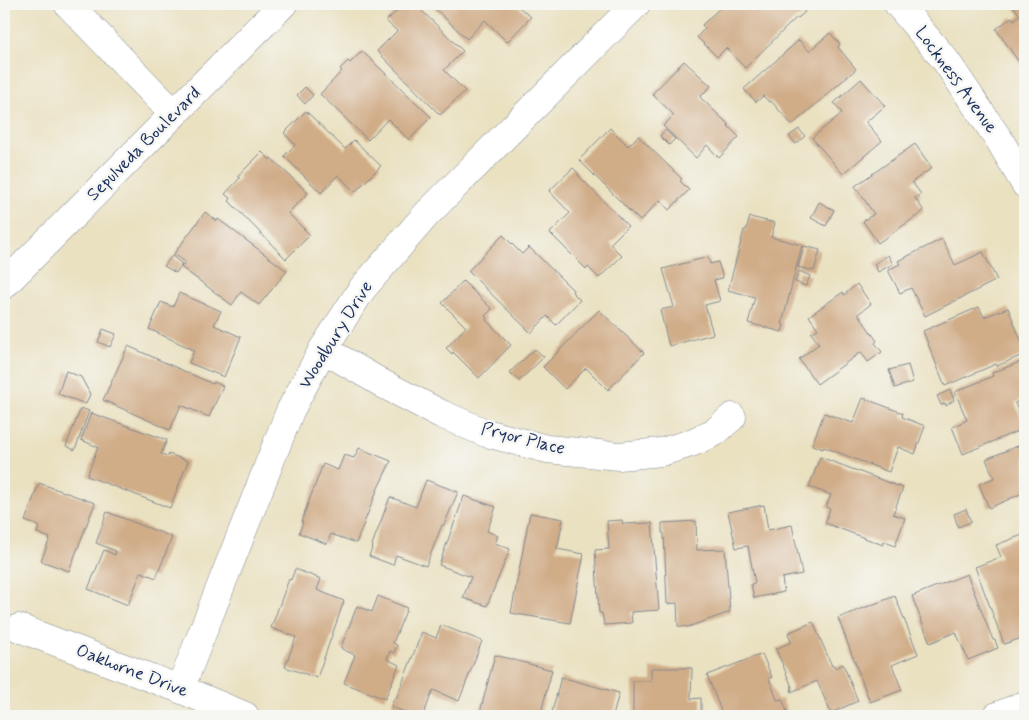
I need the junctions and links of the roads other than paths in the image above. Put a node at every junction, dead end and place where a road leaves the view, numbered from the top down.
1 (68, 4) edge
2 (283, 4) edge
3 (636, 4) edge
4 (898, 4) edge
5 (174, 114) junction
6 (1025, 184) edge
7 (4, 285) edge
8 (323, 349) junction
9 (732, 417) dead end
10 (19, 628) dead end
11 (180, 689) junction
12 (1025, 705) edge
13 (245, 716) edge
14 (997, 716) edge

1 - 5 street
2 - 5 street, Sepulveda Boulevard
3 - 8 street, Woodbury Drive
4 - 6 street, Lockness Avenue
5 - 7 street, Sepulveda Boulevard
8 - 9 street, Pryor Place
8 - 11 street, Woodbury Drive
10 - 11 street, Oakhorne Drive
11 - 13 street, Oakhorne Drive
12 - 14 street

